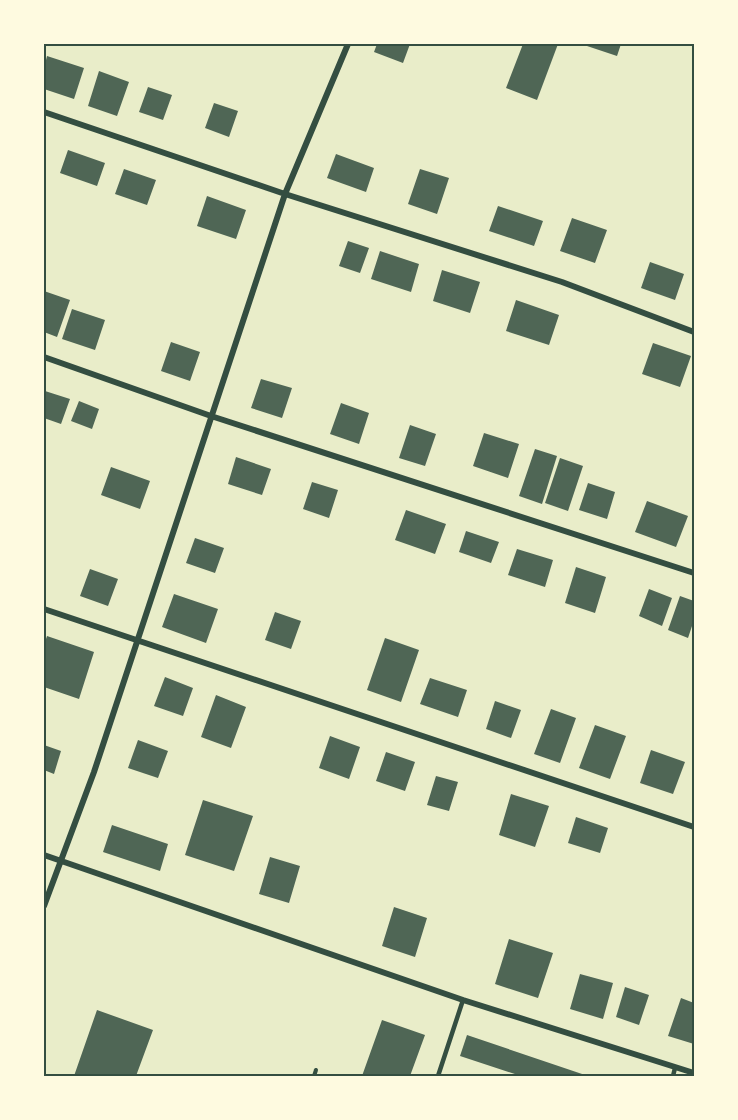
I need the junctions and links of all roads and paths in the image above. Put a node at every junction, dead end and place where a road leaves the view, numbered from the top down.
1 (348, 44) edge
2 (44, 112) edge
3 (285, 194) junction
4 (694, 332) edge
5 (44, 357) edge
6 (212, 416) junction
7 (694, 573) edge
8 (44, 609) edge
9 (137, 641) junction
10 (694, 828) edge
11 (44, 855) edge
12 (60, 861) junction
13 (44, 906) edge
14 (463, 1000) junction
15 (675, 1068) junction
16 (316, 1070) dead end
17 (694, 1073) edge
18 (314, 1077) edge
19 (438, 1077) edge
20 (673, 1077) edge

1 - 3 street
2 - 3 street
3 - 4 street
3 - 6 street
5 - 6 street
6 - 7 street
6 - 9 street
8 - 9 street
9 - 10 street
9 - 12 street
11 - 12 street
12 - 13 street
12 - 14 street
14 - 15 street
14 - 19 lane
15 - 17 street
15 - 20 lane
16 - 18 path

